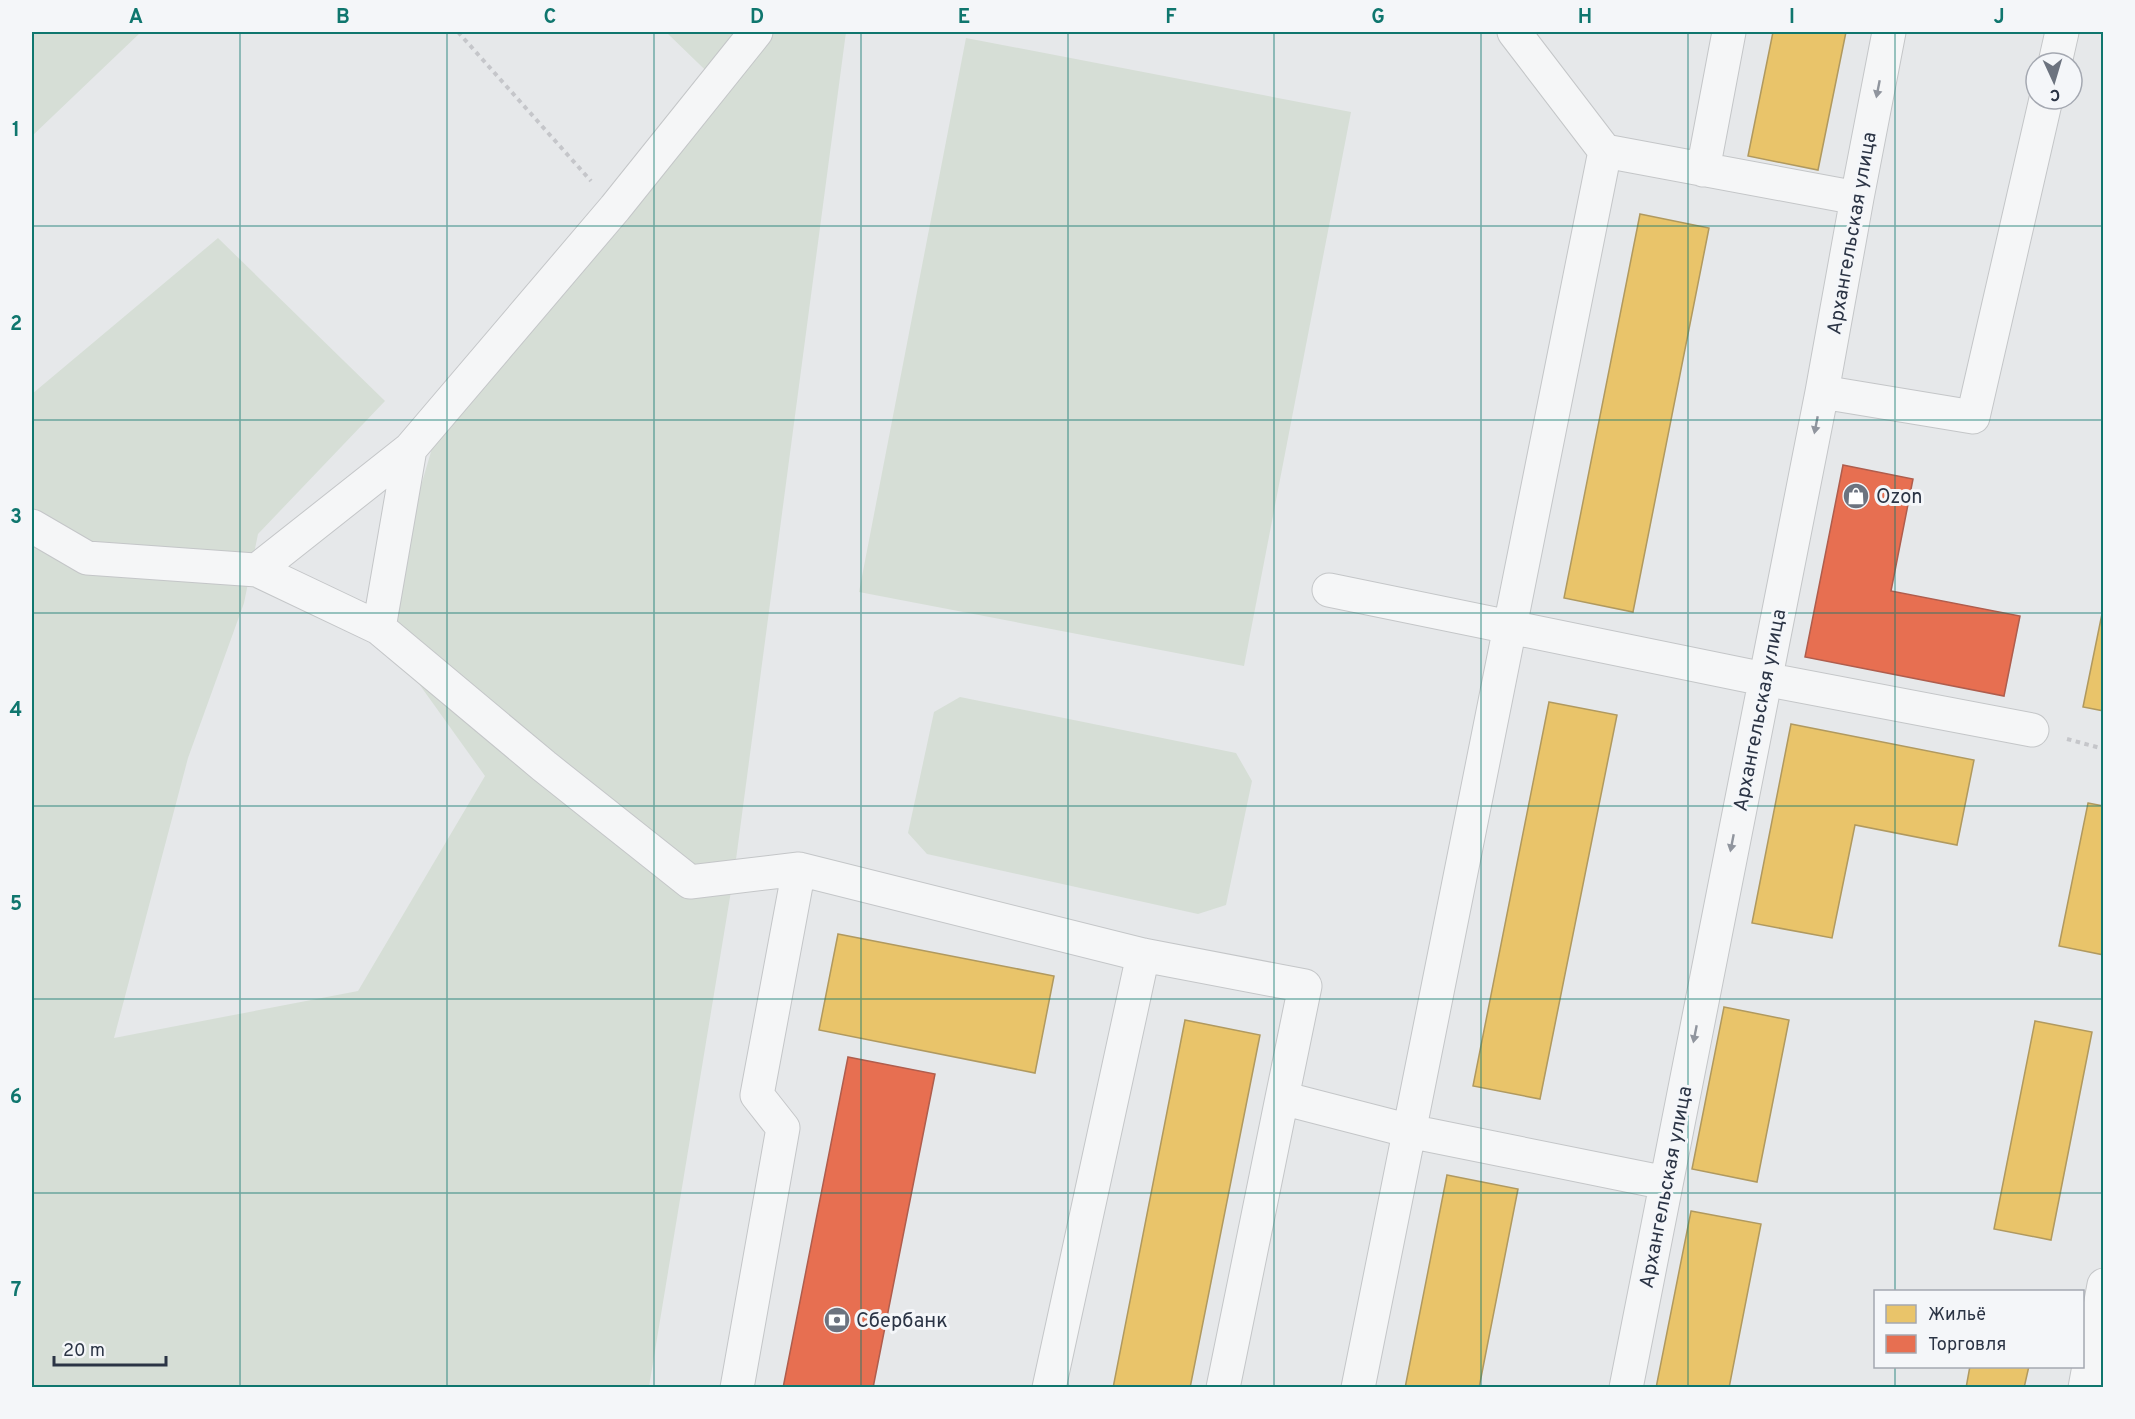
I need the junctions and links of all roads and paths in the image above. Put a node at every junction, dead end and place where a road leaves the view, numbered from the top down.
1 (458, 32) edge
2 (756, 32) edge
3 (1514, 32) edge
4 (1729, 32) edge
5 (1889, 32) edge
6 (2062, 32) edge
7 (2058, 51) edge
8 (2043, 111) edge
9 (1605, 151) junction
10 (1703, 170) junction
11 (1857, 198) junction
12 (615, 208) junction
13 (1822, 392) junction
14 (410, 449) junction
15 (32, 526) edge
16 (257, 570) junction
17 (1329, 590) dead end
18 (1510, 627) junction
19 (379, 628) junction
20 (1764, 679) junction
21 (2032, 730) dead end
22 (799, 869) junction
23 (1143, 955) junction
24 (1282, 1098) junction
25 (1410, 1130) junction
26 (1666, 1183) junction
27 (2103, 1285) edge
28 (737, 1388) edge
29 (1049, 1388) edge
30 (1223, 1388) edge
31 (1358, 1388) edge
32 (1626, 1388) edge
33 (2085, 1388) edge

1 - 12 path
2 - 12 street
3 - 9 street
4 - 10 street
5 -> 11 street, Архангельская улица
6 - 7 street
8 - 13 street
9 - 10 street
9 - 18 street
10 - 11 street
11 - 13 street, Архангельская улица
12 - 14 street
13 -> 20 street, Архангельская улица
14 - 16 street
14 - 19 street
15 - 16 street
16 - 19 street
17 - 18 street
18 - 20 street
18 - 25 street
19 - 22 street
20 - 21 street
20 -> 26 street, Архангельская улица
22 - 23 street
22 - 28 street
23 - 24 street
23 - 29 street
24 - 25 street
24 - 30 street
25 - 26 street
25 - 31 street
26 - 32 street, Архангельская улица
27 - 33 street

